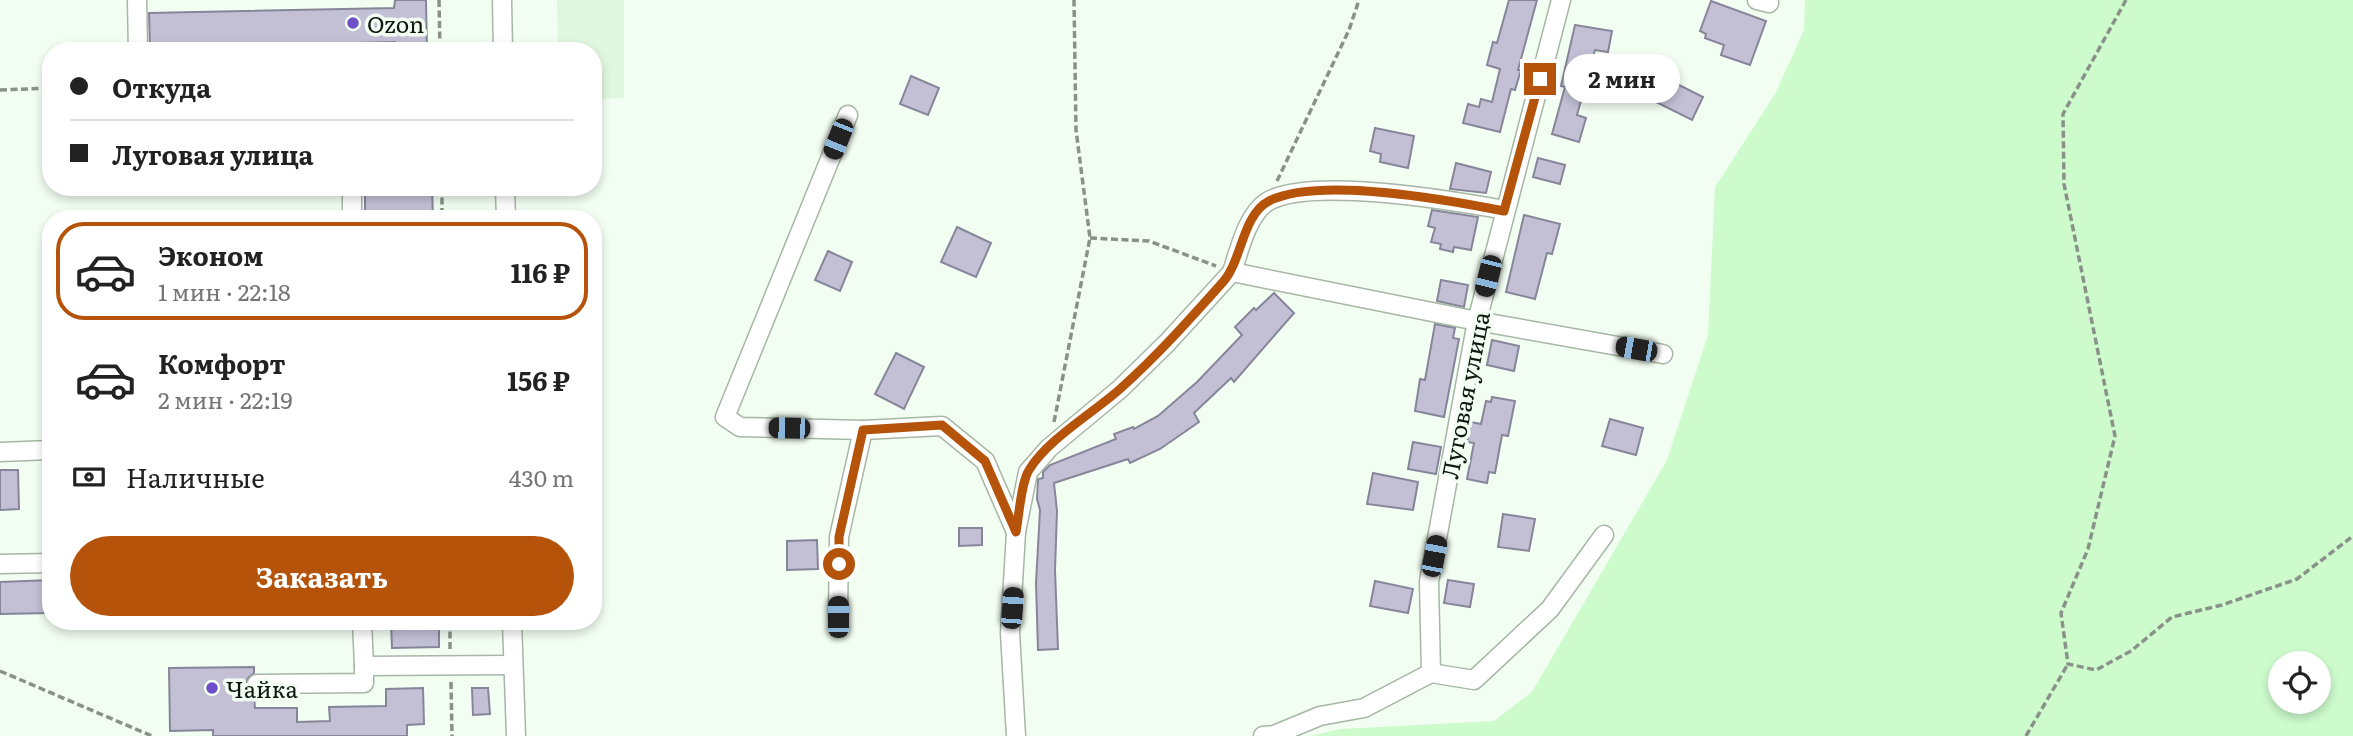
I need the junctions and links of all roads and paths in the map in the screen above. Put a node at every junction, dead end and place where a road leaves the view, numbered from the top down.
1 (137, 0) edge
2 (439, 0) edge
3 (502, 0) edge
4 (1074, 0) edge
5 (1359, 0) edge
6 (1561, 0) edge
7 (2126, 0) edge
8 (138, 42) edge
9 (440, 42) edge
10 (503, 42) edge
11 (42, 88) edge
12 (0, 90) edge
13 (848, 114) dead end
14 (1267, 202) junction
15 (1504, 211) junction
16 (1090, 238) junction
17 (1232, 272) junction
18 (1477, 321) junction
19 (1663, 354) dead end
20 (863, 430) junction
21 (1049, 448) junction
22 (42, 450) edge
23 (0, 452) edge
24 (1016, 532) junction
25 (1604, 535) dead end
26 (2353, 536) edge
27 (42, 563) edge
28 (0, 564) edge
29 (838, 617) dead end
30 (362, 630) edge
31 (512, 630) edge
32 (2068, 664) junction
33 (513, 665) junction
34 (364, 666) junction
35 (0, 671) edge
36 (1431, 673) junction
37 (257, 684) dead end
38 (152, 736) edge
39 (516, 736) edge
40 (1016, 736) edge
41 (1263, 736) edge
42 (2026, 736) edge

1 - 8 street
2 - 9 path
3 - 10 street
4 - 16 path
5 - 14 path
6 - 15 street, Луговая улица
7 - 32 path
11 - 12 path
13 - 20 street
14 - 15 street
14 - 17 street
15 - 18 street, Луговая улица
16 - 17 path
16 - 21 path
17 - 18 street
17 - 21 street
18 - 19 street
18 - 36 street, Луговая улица
20 - 24 street
20 - 29 street
21 - 24 street
22 - 23 street
24 - 40 street
25 - 36 street
26 - 32 path
27 - 28 street
30 - 34 street
31 - 33 street
32 - 42 path
33 - 34 street
33 - 39 street
34 - 37 street
35 - 38 path
36 - 41 street

